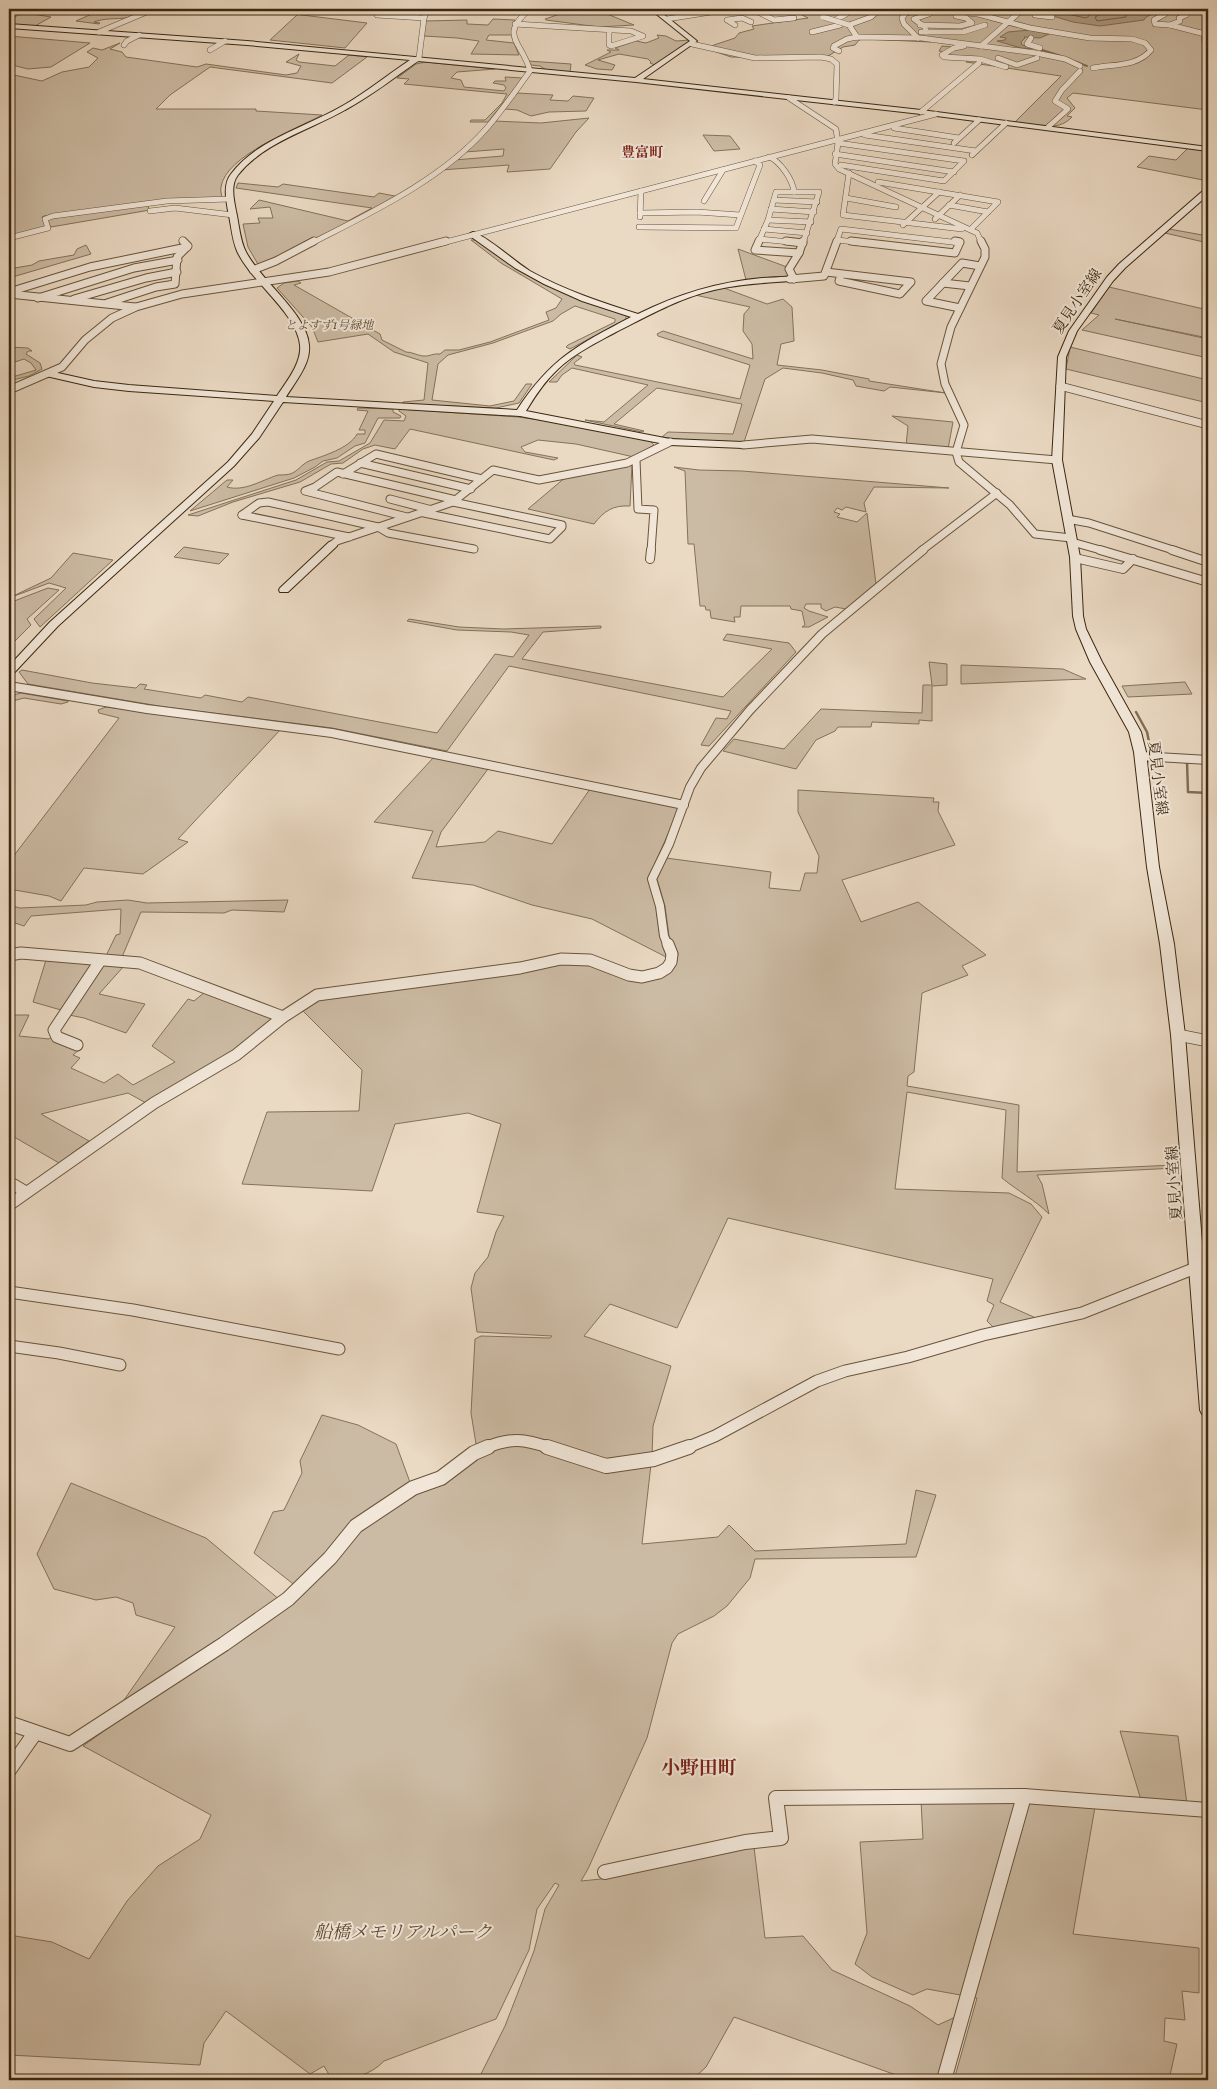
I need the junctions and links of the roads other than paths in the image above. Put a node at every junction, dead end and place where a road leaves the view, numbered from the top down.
1 (154, 9) edge
2 (428, 9) edge
3 (530, 9) edge
4 (673, 9) edge
5 (705, 9) edge
6 (730, 9) edge
7 (738, 9) edge
8 (771, 9) edge
9 (855, 9) edge
10 (880, 9) edge
11 (1024, 9) edge
12 (1162, 9) edge
13 (720, 10) edge
14 (936, 10) edge
15 (756, 11) junction
16 (1187, 12) edge
17 (786, 13) dead end
18 (659, 14) edge
19 (944, 14) junction
20 (377, 15) dead end
21 (1035, 15) dead end
22 (1208, 15) edge
23 (823, 17) dead end
24 (1052, 17) dead end
25 (424, 18) junction
26 (902, 18) junction
27 (914, 20) junction
28 (751, 22) dead end
29 (1008, 22) junction
30 (972, 23) junction
31 (516, 24) junction
32 (849, 25) junction
33 (920, 25) junction
34 (956, 25) junction
35 (985, 25) junction
36 (1170, 25) junction
37 (9, 26) edge
38 (1002, 27) junction
39 (609, 30) junction
40 (99, 32) junction
41 (812, 32) dead end
42 (915, 32) junction
43 (926, 32) junction
44 (948, 32) junction
45 (139, 35) junction
46 (857, 37) junction
47 (918, 38) junction
48 (1031, 38) dead end
49 (944, 40) junction
50 (225, 41) junction
51 (1204, 41) dead end
52 (692, 44) junction
53 (124, 45) dead end
54 (210, 50) dead end
55 (988, 50) junction
56 (839, 51) dead end
57 (1030, 52) junction
58 (1020, 56) junction
59 (1037, 56) junction
60 (415, 60) junction
61 (1003, 60) junction
62 (979, 63) dead end
63 (1006, 67) dead end
64 (1093, 68) dead end
65 (531, 70) junction
66 (636, 80) junction
67 (789, 98) junction
68 (834, 102) junction
69 (921, 112) junction
70 (936, 114) junction
71 (979, 120) junction
72 (1006, 123) junction
73 (888, 127) junction
74 (1048, 127) dead end
75 (860, 134) junction
76 (959, 138) junction
77 (837, 141) junction
78 (949, 148) junction
79 (1208, 149) edge
80 (976, 151) junction
81 (835, 154) junction
82 (770, 157) junction
83 (938, 158) junction
84 (755, 161) junction
85 (964, 161) junction
86 (835, 164) junction
87 (723, 170) junction
88 (954, 172) junction
89 (849, 173) junction
90 (865, 180) junction
91 (915, 188) junction
92 (886, 190) junction
93 (641, 191) junction
94 (1208, 191) edge
95 (794, 192) junction
96 (939, 192) junction
97 (960, 195) junction
98 (846, 198) junction
99 (979, 198) junction
100 (230, 199) junction
101 (905, 199) junction
102 (774, 200) junction
103 (704, 201) dead end
104 (817, 202) junction
105 (869, 205) junction
106 (949, 205) junction
107 (896, 207) junction
108 (922, 207) junction
109 (969, 209) junction
110 (771, 210) junction
111 (150, 211) dead end
112 (814, 212) junction
113 (861, 212) dead end
114 (988, 212) junction
115 (640, 213) junction
116 (234, 215) junction
117 (740, 215) junction
118 (939, 215) junction
119 (856, 216) junction
120 (882, 219) junction
121 (768, 220) junction
122 (811, 222) junction
123 (906, 222) junction
124 (955, 222) junction
125 (929, 225) junction
126 (901, 227) dead end
127 (764, 229) junction
128 (972, 230) junction
129 (807, 232) junction
130 (473, 234) junction
131 (9, 238) edge
132 (759, 239) junction
133 (182, 240) dead end
134 (838, 240) junction
135 (803, 243) junction
136 (187, 247) junction
137 (799, 253) junction
138 (121, 257) junction
139 (178, 260) junction
140 (980, 266) junction
141 (134, 268) junction
142 (253, 270) junction
143 (177, 272) junction
144 (826, 272) junction
145 (841, 274) junction
146 (146, 278) junction
147 (792, 279) junction
148 (943, 282) junction
149 (263, 283) junction
150 (970, 286) junction
151 (156, 287) junction
152 (9, 293) edge
153 (38, 298) junction
154 (169, 298) junction
155 (68, 301) junction
156 (103, 304) junction
157 (136, 307) junction
158 (960, 308) junction
159 (639, 317) junction
160 (49, 374) junction
161 (1060, 386) junction
162 (9, 390) edge
163 (280, 399) junction
164 (520, 412) junction
165 (1208, 425) edge
166 (670, 442) junction
167 (743, 445) joint
168 (956, 452) junction
169 (636, 460) junction
170 (1057, 460) junction
171 (360, 464) junction
172 (343, 474) junction
173 (482, 479) junction
174 (471, 489) junction
175 (997, 493) junction
176 (390, 499) dead end
177 (455, 501) junction
178 (433, 510) junction
179 (423, 513) junction
180 (409, 518) junction
181 (1067, 519) junction
182 (378, 527) junction
183 (350, 537) junction
184 (1072, 540) junction
185 (333, 544) joint
186 (474, 549) dead end
187 (1075, 558) junction
188 (650, 559) dead end
189 (1133, 559) junction
190 (1208, 562) edge
191 (1208, 582) edge
192 (284, 590) dead end
193 (9, 672) edge
194 (9, 686) edge
195 (1140, 756) junction
196 (1208, 760) edge
197 (684, 805) junction
198 (9, 955) edge
199 (100, 961) junction
200 (283, 1018) junction
201 (1178, 1035) junction
202 (1208, 1041) edge
203 (77, 1045) dead end
204 (9, 1182) edge
205 (26, 1192) junction
206 (9, 1205) edge
207 (1202, 1251) edge
208 (1198, 1266) junction
209 (9, 1292) edge
210 (1206, 1338) edge
211 (9, 1346) edge
212 (339, 1349) dead end
213 (120, 1365) dead end
214 (1208, 1410) edge
215 (9, 1723) edge
216 (35, 1733) junction
217 (9, 1770) edge
218 (1024, 1796) junction
219 (1208, 1810) edge
220 (605, 1872) dead end
221 (944, 2080) edge

1 - 40 street
2 - 25 street
3 - 31 street
4 - 18 street
5 - 18 street
6 - 13 street
7 - 15 street
8 - 15 street
9 - 41 street
10 - 32 street
11 - 29 street
12 - 36 street
13 - 18 street
13 - 28 street
14 - 19 street
14 - 26 street
14 - 29 street
15 - 17 street
16 - 22 street
16 - 36 street
18 - 52 street
19 - 27 street
19 - 30 street
20 - 25 street
21 - 24 street
23 - 32 street, bridge
25 - 60 street
26 - 27 street
26 - 42 street
27 - 33 street
29 - 38 street
29 - 64 street
30 - 34 street
30 - 35 street
31 - 39 street
31 - 65 street
32 - 46 street
33 - 34 street
33 - 43 street
34 - 44 street
35 - 38 street
35 - 44 street
36 - 51 street
37 - 40 street
38 - 55 street
39 - 39 street
40 - 45 street
42 - 43 street
42 - 47 street
43 - 44 street
44 - 49 street
45 - 50 street
45 - 53 street
46 - 47 street
46 - 56 street
47 - 49 street
48 - 59 street
49 - 55 street
50 - 54 street
50 - 60 street
52 - 66 street
52 - 68 street
55 - 57 street
55 - 58 street
55 - 61 street
55 - 63 street
57 - 58 street
57 - 59 street
58 - 59 street
58 - 61 street
59 - 61 street
59 - 74 street
60 - 65 street
60 - 100 street
62 - 69 street
65 - 66 street
65 - 142 street
66 - 67 street
67 - 68 street
67 - 77 street
68 - 69 street
69 - 70 street
70 - 71 street
70 - 73 street
71 - 72 street
71 - 76 street
72 - 79 street
72 - 80 street
73 - 75 street
73 - 76 street
75 - 77 street
75 - 78 street
76 - 78 street
77 - 81 street
77 - 82 street
77 - 83 street
78 - 80 street
78 - 83 street
80 - 85 street
81 - 86 street
81 - 88 street
82 - 84 street
82 - 95 street
83 - 85 street
84 - 87 street
84 - 117 street
85 - 88 street
86 - 88 street
86 - 89 street
87 - 93 street
87 - 103 street
89 - 90 street
89 - 98 street
90 - 91 street
90 - 92 street
91 - 96 street
91 - 101 street
92 - 101 street
92 - 105 street
93 - 115 street
93 - 130 street
94 - 161 street, 夏見小室線
95 - 102 street
95 - 104 street
96 - 97 street
96 - 108 street
97 - 99 street
97 - 106 street
98 - 105 street
98 - 119 street
99 - 109 street
99 - 114 street
100 - 116 street
100 - 131 street
101 - 107 street
101 - 108 street
102 - 104 street
102 - 110 street
104 - 112 street
105 - 107 street
106 - 109 street
106 - 118 street
107 - 120 street
108 - 118 street
108 - 123 street
109 - 114 street
109 - 124 street
110 - 112 street
110 - 121 street
111 - 116 street
112 - 122 street
113 - 119 street
114 - 128 street
115 - 117 street
115 - 117 street
116 - 142 street
118 - 124 street
118 - 125 street
119 - 120 street
120 - 123 street
121 - 122 street
121 - 127 street
122 - 129 street
123 - 125 street
123 - 126 street
124 - 128 street
125 - 128 street
127 - 129 street
127 - 132 street
128 - 140 street
129 - 135 street
130 - 149 street
130 - 159 street
132 - 135 street
132 - 137 street
133 - 136 street
134 - 134 street
134 - 144 street
135 - 137 street
136 - 138 street
136 - 139 street
137 - 147 street
138 - 141 street
138 - 152 street
139 - 141 street
139 - 143 street
140 - 148 street
140 - 150 street
141 - 146 street
141 - 153 street
142 - 149 street
143 - 146 street
143 - 151 street
144 - 145 street
144 - 147 street
145 - 145 street
146 - 151 street
146 - 155 street
147 - 159 street
148 - 150 street
148 - 158 street
149 - 154 street
149 - 163 street
150 - 158 street
151 - 154 street
151 - 156 street
152 - 153 street
153 - 155 street
154 - 157 street
155 - 156 street
156 - 157 street
157 - 160 street
158 - 168 street
159 - 164 street
160 - 162 street
160 - 163 street
161 - 165 street
161 - 170 street, 夏見小室線
163 - 164 street
163 - 193 street
164 - 166 street
166 - 167 street
166 - 169 street
167 - 168 street
168 - 170 street
168 - 175 street
169 - 173 street
169 - 188 street
170 - 181 street, 夏見小室線
171 - 172 street
171 - 173 street
171 - 174 street
172 - 177 street
172 - 180 street
173 - 174 street
174 - 177 street
175 - 184 street
175 - 197 street
176 - 178 street
177 - 178 street
177 - 179 street
178 - 179 street
179 - 180 street
180 - 182 street
181 - 184 street, 夏見小室線
181 - 190 street
182 - 183 street
182 - 183 street
182 - 186 street
183 - 185 street
184 - 187 street, 夏見小室線
184 - 189 street
185 - 192 street
187 - 189 street
187 - 195 street, 夏見小室線
189 - 191 street
194 - 197 street
195 - 196 street
195 - 201 street, 夏見小室線
197 - 200 street
198 - 199 street
199 - 200 street
199 - 203 street
200 - 205 street
201 - 202 street
201 - 207 street, 夏見小室線
204 - 205 street
205 - 206 street
207 - 208 street, 夏見小室線
208 - 210 street, 夏見小室線
208 - 216 street
209 - 212 street
210 - 214 street, 夏見小室線
211 - 213 street
215 - 216 street
216 - 217 street
218 - 219 street
218 - 220 street
218 - 221 street

